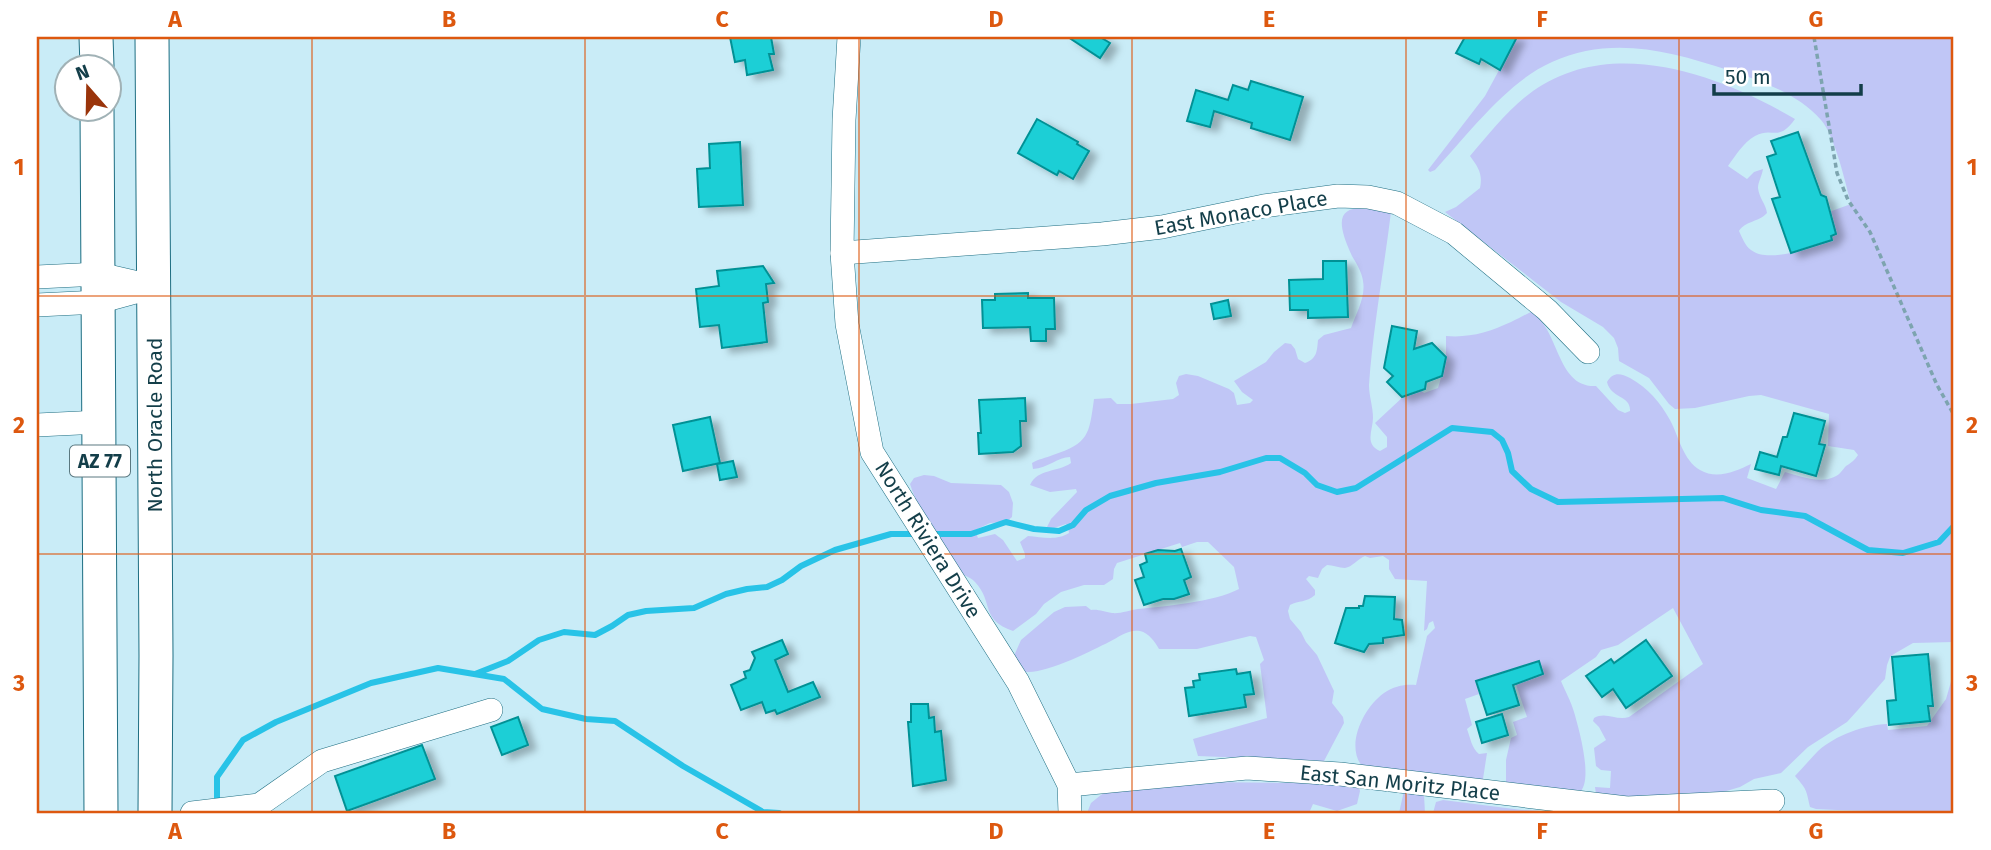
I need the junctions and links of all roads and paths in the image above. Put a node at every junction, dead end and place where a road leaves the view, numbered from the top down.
1 (152, 37) edge
2 (849, 37) edge
3 (1814, 37) edge
4 (97, 122) edge
5 (842, 253) junction
6 (37, 277) edge
7 (154, 287) junction
8 (99, 288) junction
9 (37, 305) edge
10 (1588, 352) dead end
11 (1954, 415) edge
12 (100, 422) junction
13 (37, 425) edge
14 (491, 710) dead end
15 (1069, 785) junction
16 (1773, 801) dead end
17 (197, 812) edge
18 (101, 813) edge
19 (155, 813) edge
20 (1070, 813) edge

1 - 7 highway, North Oracle Road / AZ 77
2 - 5 street, North Riviera Drive
3 - 11 path
4 - 8 highway, AZ 77
5 - 10 street, East Monaco Place
5 - 15 street, North Riviera Drive
6 - 8 street
7 - 8 street
7 - 19 highway, North Oracle Road / AZ 77
8 - 9 street
8 - 12 highway, AZ 77
12 - 13 street
12 - 18 highway, AZ 77
14 - 17 street
15 - 16 street, East San Moritz Place
15 - 20 street, North Riviera Drive

